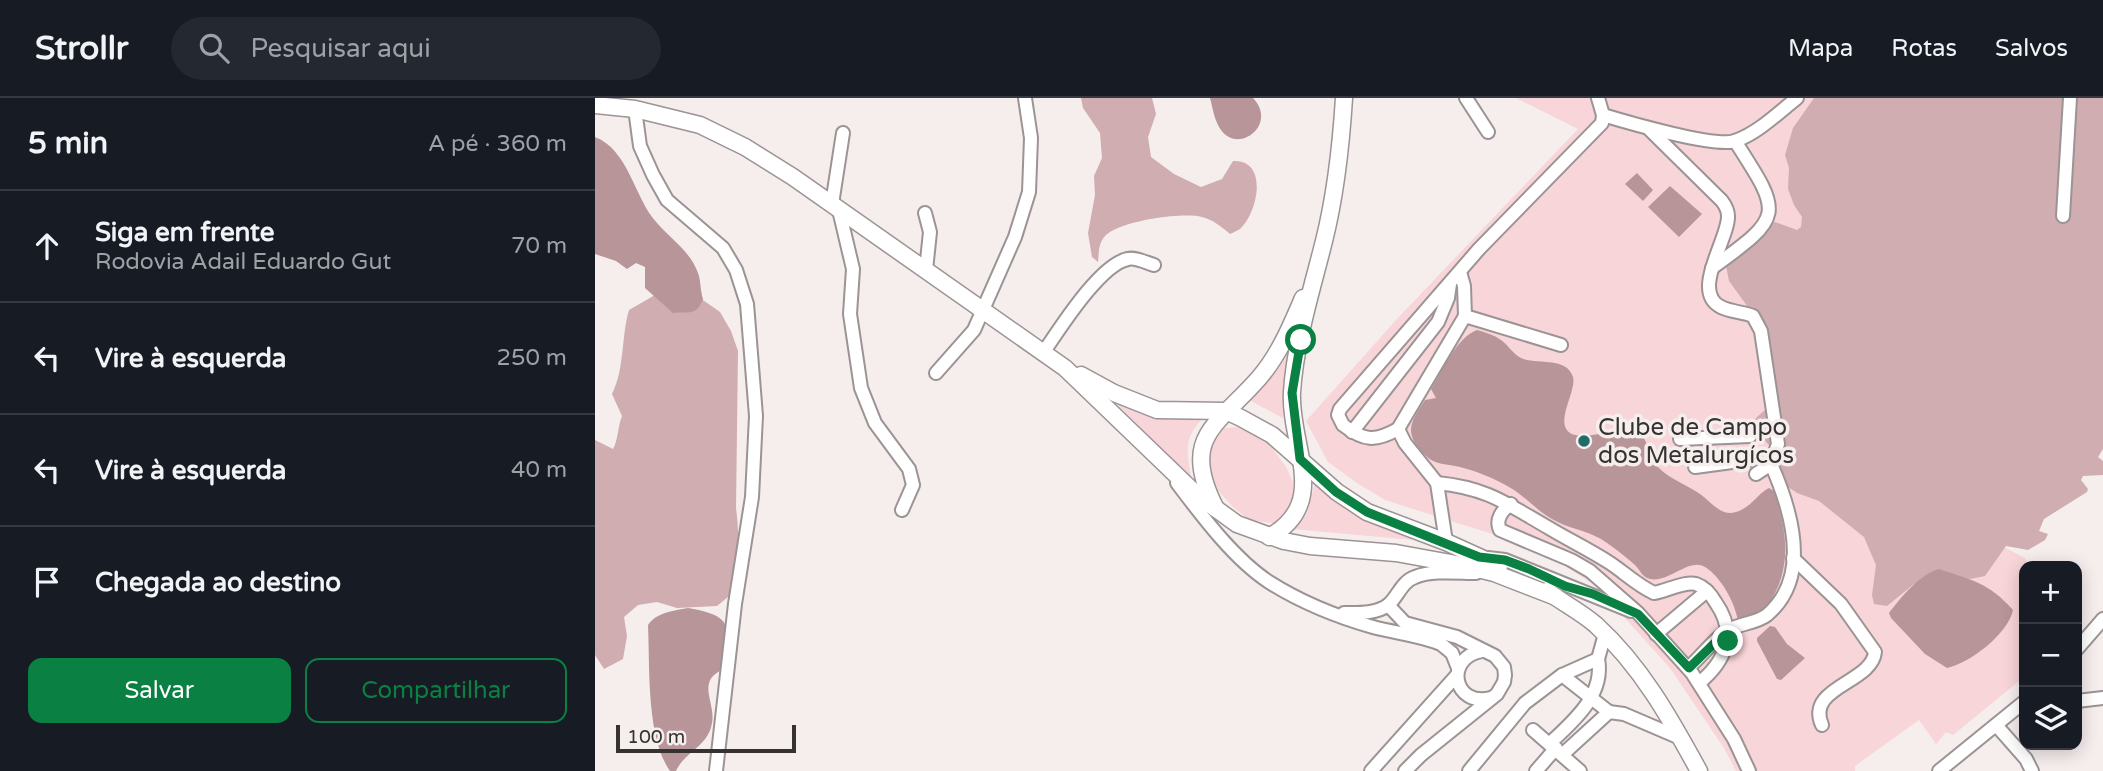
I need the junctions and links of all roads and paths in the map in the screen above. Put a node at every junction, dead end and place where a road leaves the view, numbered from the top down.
1 (1025, 98) edge
2 (1344, 98) edge
3 (1466, 98) edge
4 (1598, 98) edge
5 (1797, 98) edge
6 (2070, 98) edge
7 (595, 105) edge
8 (635, 108) junction
9 (1603, 119) junction
10 (1649, 129) junction
11 (1488, 132) dead end
12 (843, 133) dead end
13 (1735, 141) junction
14 (835, 207) junction
15 (925, 213) dead end
16 (2063, 216) dead end
17 (1154, 265) dead end
18 (1317, 267) junction
19 (1712, 268) junction
20 (926, 270) junction
21 (1460, 272) junction
22 (1450, 283) junction
23 (983, 310) junction
24 (1465, 316) junction
25 (1561, 345) dead end
26 (1044, 353) junction
27 (1065, 368) junction
28 (936, 373) dead end
29 (1226, 411) junction
30 (1398, 429) junction
31 (1352, 432) junction
32 (1750, 436) dead end
33 (1680, 439) dead end
34 (1158, 458) junction
35 (1300, 459) junction
36 (1754, 459) dead end
37 (1771, 464) junction
38 (1695, 467) dead end
39 (1756, 474) dead end
40 (1437, 483) junction
41 (1511, 505) junction
42 (902, 510) dead end
43 (1218, 512) junction
44 (1269, 537) junction
45 (1446, 542) junction
46 (1479, 557) junction
47 (1793, 558) junction
48 (1494, 573) junction
49 (1707, 592) junction
50 (1556, 597) junction
51 (1388, 605) junction
52 (1333, 612) junction
53 (1638, 614) junction
54 (2103, 619) edge
55 (1728, 630) junction
56 (1605, 634) junction
57 (1656, 634) junction
58 (2082, 643) edge
59 (1482, 651) junction
60 (1598, 659) junction
61 (1689, 668) junction
62 (1457, 671) junction
63 (1562, 675) junction
64 (1699, 683) junction
65 (1497, 694) junction
66 (1592, 697) junction
67 (2103, 698) edge
68 (2082, 700) edge
69 (2019, 707) edge
70 (1609, 712) junction
71 (1822, 725) dead end
72 (1996, 725) junction
73 (1533, 730) dead end
74 (1680, 738) junction
75 (1556, 748) junction
76 (716, 771) edge
77 (1371, 771) edge
78 (1405, 771) edge
79 (1469, 771) edge
80 (1536, 771) edge
81 (1580, 771) edge
82 (1699, 771) edge
83 (1749, 771) edge
84 (1939, 771) edge
85 (2032, 771) edge

1 - 23 street
2 - 18 main road
3 - 11 street
4 - 9 street
5 - 13 street
6 - 16 street
7 - 8 main road
8 - 14 main road
8 - 76 street
9 - 10 street
9 - 21 street
10 - 13 street
10 - 19 street
12 - 14 street
13 - 19 street
14 - 20 main road
14 - 42 street
15 - 20 street
17 - 26 street
18 - 29 main road
18 - 35 main road
19 - 37 street
20 - 23 main road
21 - 22 street
21 - 24 street
22 - 31 street
22 - 31 street
23 - 26 main road
23 - 28 street
24 - 25 street
24 - 30 street
26 - 27 main road
27 - 29 main road
27 - 34 main road
29 - 35 main road
29 - 43 main road
30 - 31 street
30 - 40 street
32 - 33 street
34 - 43 main road
34 - 52 street
35 - 44 main road
35 - 45 main road
36 - 38 street
37 - 39 street
37 - 47 street
40 - 41 street
40 - 45 street
41 - 49 street
41 - 53 street
43 - 44 main road
44 - 48 main road
45 - 46 main road
46 - 50 main road
46 - 53 street
47 - 55 street
47 - 71 street
48 - 50 main road
48 - 51 street
49 - 55 street
49 - 57 street
50 - 56 main road
51 - 52 street
51 - 59 street
52 - 62 street
53 - 57 street
54 - 58 street
55 - 61 street
55 - 64 street
56 - 60 street
56 - 74 main road
57 - 61 street
59 - 62 street
59 - 65 street
60 - 63 street
60 - 66 street
61 - 64 street
62 - 65 street
62 - 77 street
63 - 66 street
63 - 79 street
64 - 83 street
65 - 78 street
66 - 70 street
66 - 75 street
67 - 68 street
69 - 72 street
70 - 74 street
70 - 75 street
72 - 84 street
72 - 85 street
73 - 75 street
74 - 82 main road
75 - 80 street
75 - 81 street

